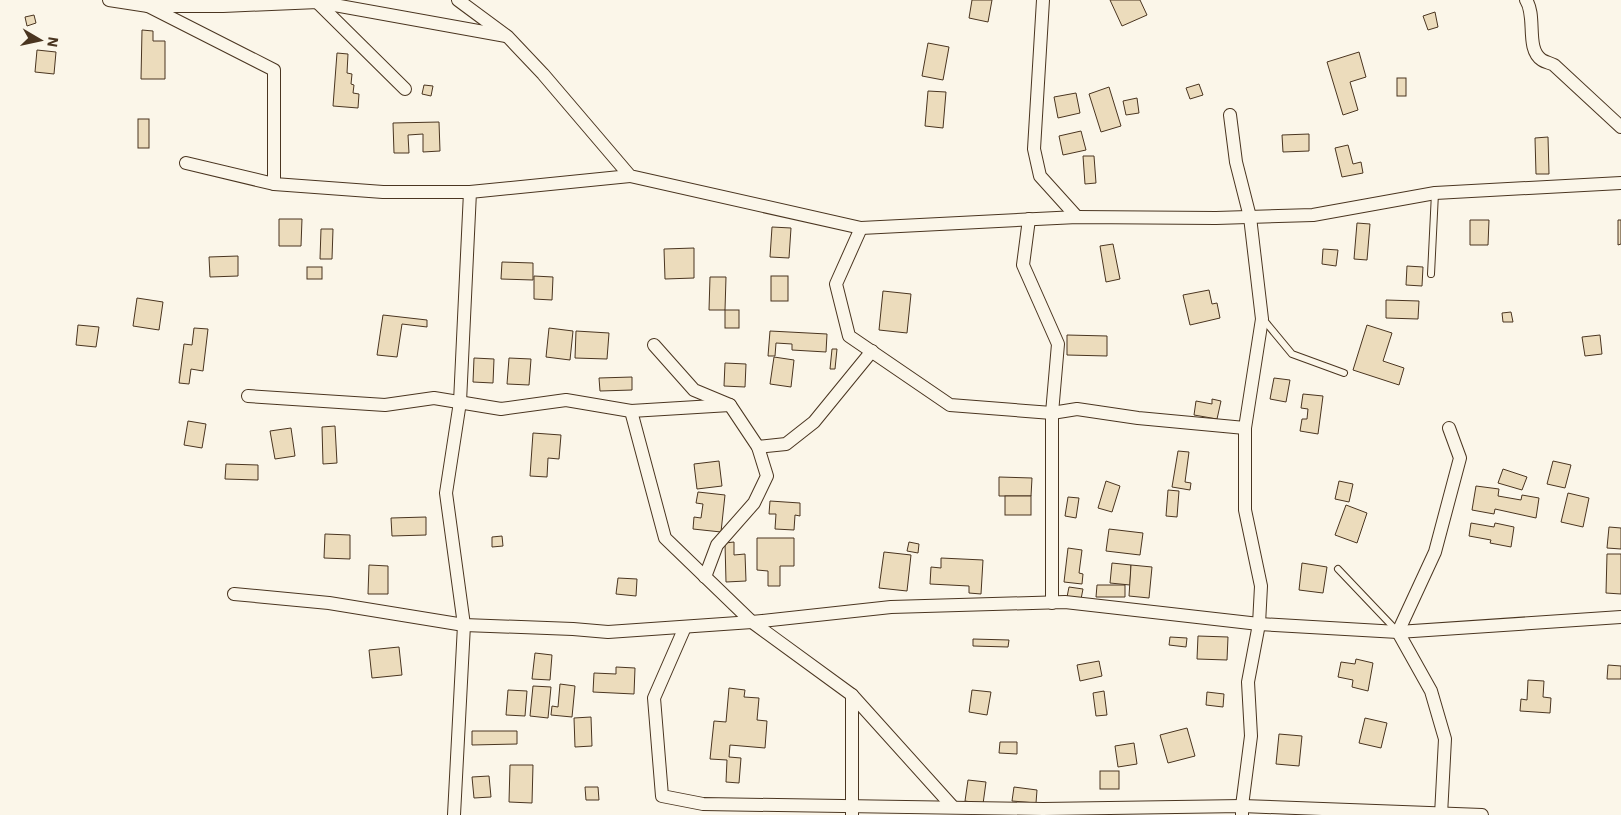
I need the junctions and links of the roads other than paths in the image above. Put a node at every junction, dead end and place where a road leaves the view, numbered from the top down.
1 (109, 0) edge
2 (458, 0) edge
3 (1043, 0) edge
4 (1526, 0) edge
5 (316, 1) edge
6 (148, 6) junction
7 (508, 37) junction
8 (405, 89) dead end
9 (1230, 115) dead end
10 (1621, 127) edge
11 (186, 163) dead end
12 (630, 176) junction
13 (1621, 183) edge
14 (274, 184) junction
15 (470, 192) junction
16 (1435, 193) junction
17 (1077, 217) junction
18 (1250, 217) junction
19 (1029, 219) junction
20 (861, 228) junction
21 (1431, 274) dead end
22 (1262, 318) junction
23 (654, 345) dead end
24 (872, 352) junction
25 (1344, 373) dead end
26 (248, 396) dead end
27 (460, 402) junction
28 (730, 405) junction
29 (631, 411) junction
30 (1052, 414) junction
31 (1245, 428) junction
32 (1449, 428) dead end
33 (758, 448) junction
34 (1338, 569) dead end
35 (705, 577) junction
36 (234, 594) dead end
37 (1052, 603) junction
38 (1621, 616) edge
39 (752, 622) junction
40 (1258, 624) junction
41 (464, 626) junction
42 (685, 627) junction
43 (1398, 632) junction
44 (852, 694) junction
45 (952, 806) junction
46 (852, 810) edge
47 (1242, 811) edge
48 (1442, 814) edge
49 (454, 815) edge
50 (1482, 815) edge

1 - 6 street
2 - 7 street
3 - 17 street
4 - 10 street
5 - 6 street
5 - 7 street
5 - 8 street
6 - 14 street
7 - 12 street
9 - 18 street
11 - 14 street
12 - 15 street
12 - 20 street
13 - 16 street
14 - 15 street
15 - 27 street
16 - 18 street
16 - 21 lane
17 - 18 street
17 - 19 street
18 - 22 street
19 - 20 street
19 - 30 street
20 - 24 street
22 - 25 lane
22 - 31 street
23 - 28 street
24 - 30 street
24 - 33 street
26 - 27 street
27 - 29 street
27 - 41 street
28 - 29 street
28 - 33 street
29 - 35 street
30 - 31 street
30 - 37 street
31 - 40 street
32 - 43 street
33 - 35 street
34 - 43 lane
35 - 39 street
36 - 41 street
37 - 39 street
37 - 40 street
38 - 43 street
39 - 42 street
39 - 44 street
40 - 43 street
40 - 47 street
41 - 42 street
41 - 49 street
42 - 46 street
43 - 48 street
44 - 45 street
44 - 46 street
45 - 46 street
45 - 47 street
47 - 48 street
48 - 50 street

